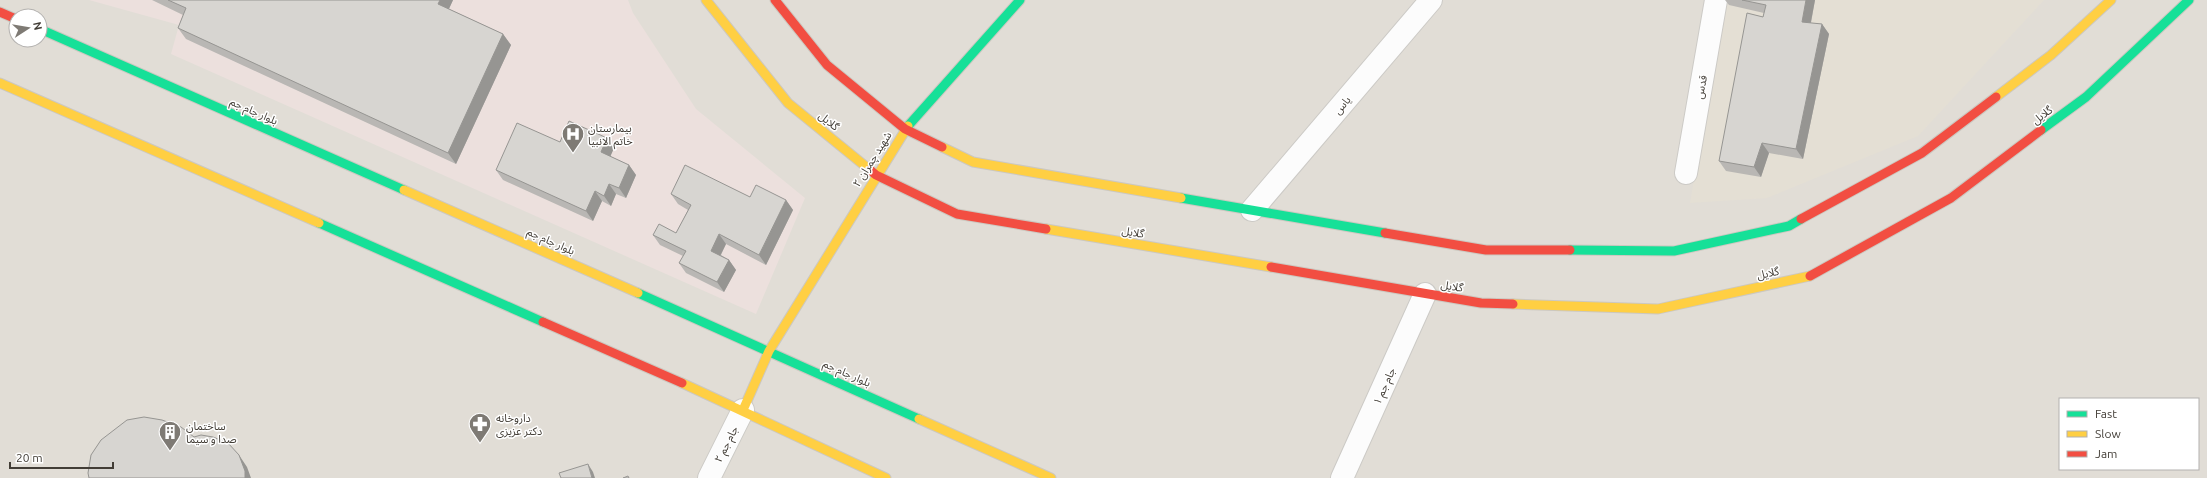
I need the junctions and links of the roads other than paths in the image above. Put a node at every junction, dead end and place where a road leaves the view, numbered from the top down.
1 (706, 0) edge
2 (775, 0) edge
3 (1020, 0) edge
4 (1431, 0) edge
5 (1716, 0) edge
6 (2111, 0) edge
7 (2189, 0) edge
8 (48, 33) edge
9 (0, 83) edge
10 (905, 129) junction
11 (1686, 173) dead end
12 (876, 175) junction
13 (1252, 210) junction
14 (1425, 294) junction
15 (770, 351) junction
16 (743, 410) junction
17 (709, 478) edge
18 (886, 478) edge
19 (1051, 478) edge
20 (1342, 478) edge

1 - 12 street, گلایل
2 - 10 street
3 - 10 street, شهید چمران ۲
4 - 13 street, یاس
5 - 11 street, قدس
6 - 13 street
7 - 14 street, گلایل
8 - 15 street, بلوار جام جم
9 - 16 street
10 - 12 street, شهید چمران ۲
10 - 13 street
12 - 14 street, گلایل
12 - 15 street, شهید چمران ۲
14 - 20 street, جام جم ۱
15 - 16 street, شهید چمران ۲
15 - 19 street, بلوار جام جم
16 - 17 street, جام جم ۲
16 - 18 street

